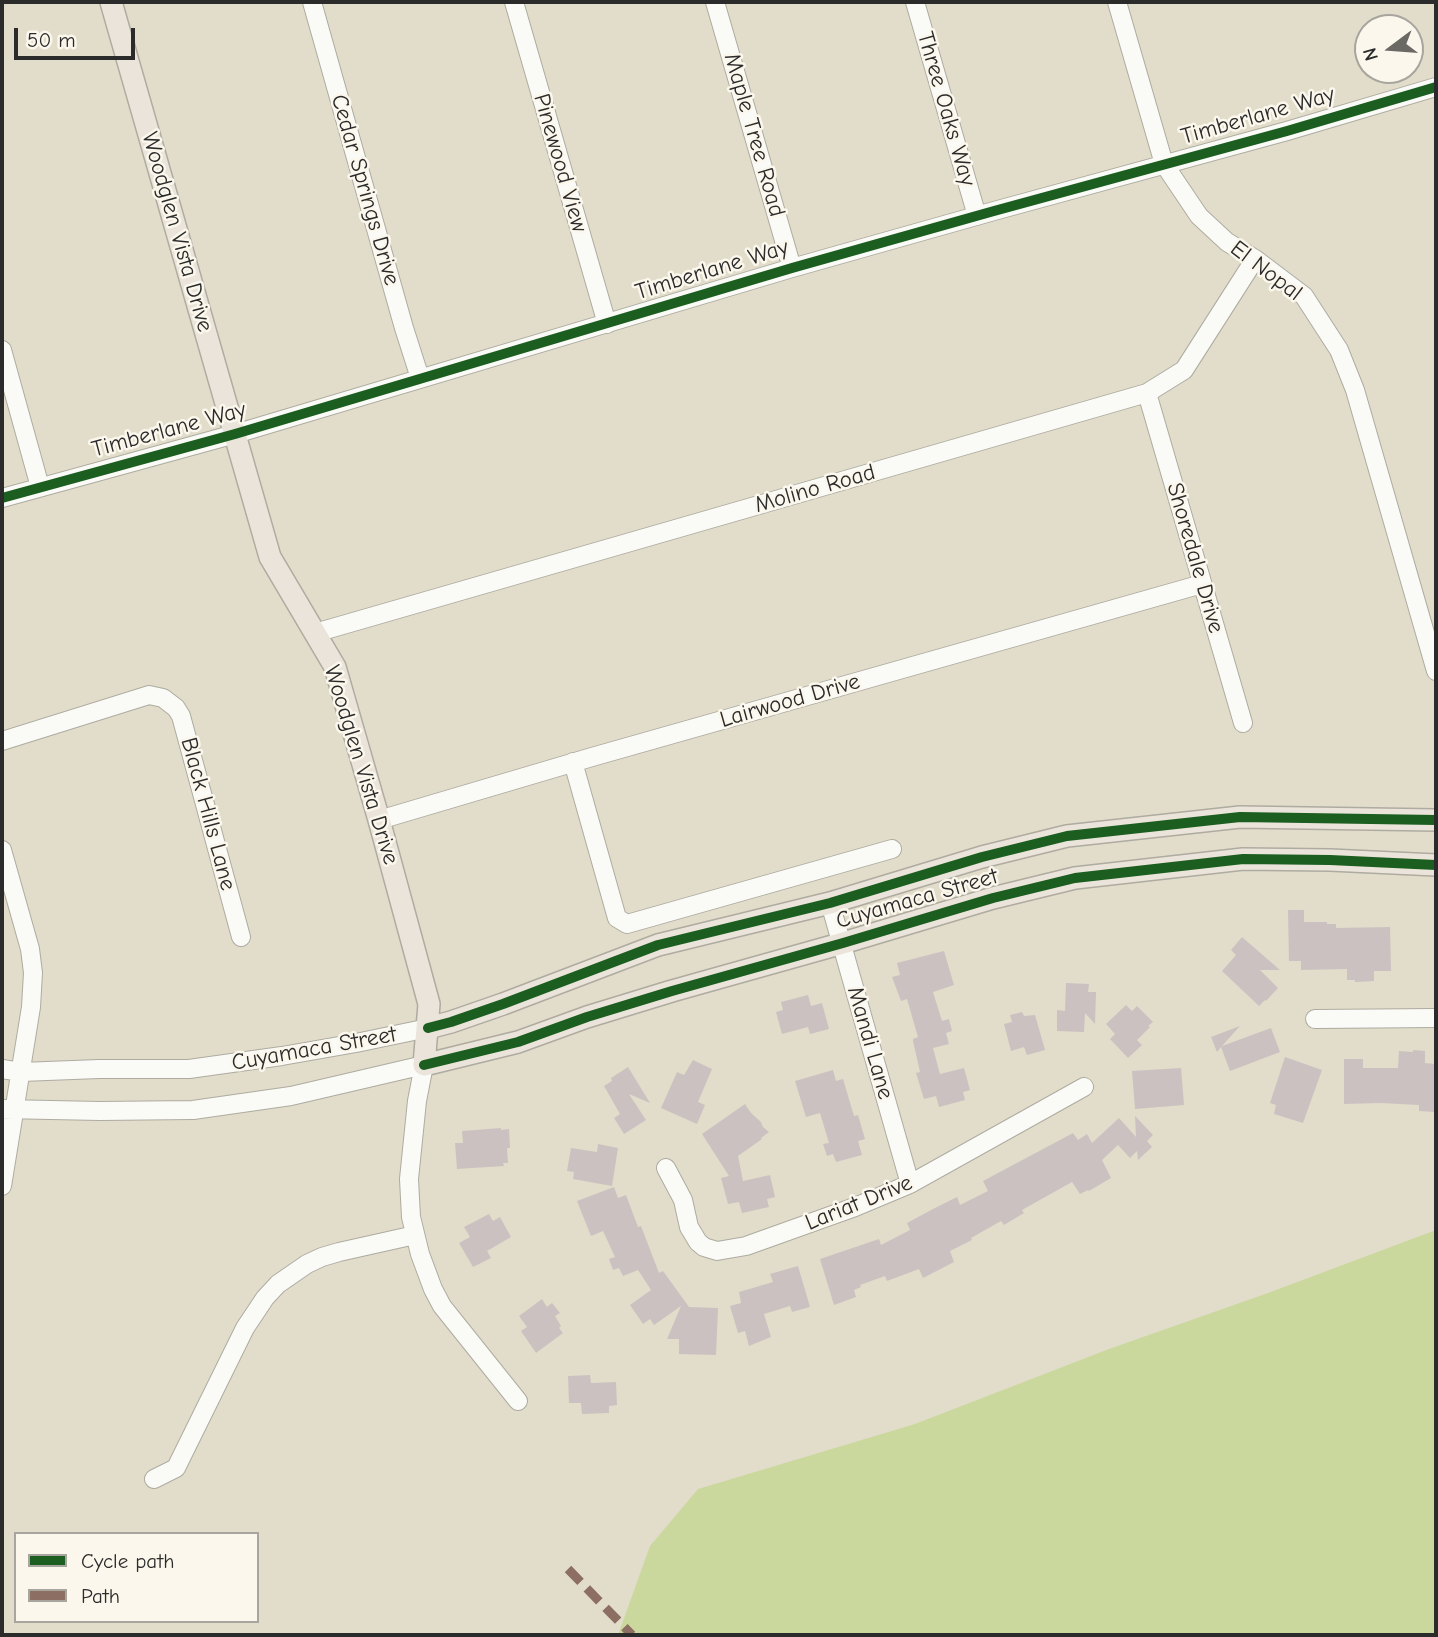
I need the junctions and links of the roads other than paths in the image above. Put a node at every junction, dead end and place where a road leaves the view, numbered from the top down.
1 (111, 2) edge
2 (312, 2) edge
3 (514, 2) edge
4 (715, 2) edge
5 (915, 2) edge
6 (1117, 2) edge
7 (1436, 87) edge
8 (1164, 164) junction
9 (977, 216) junction
10 (1255, 259) junction
11 (792, 268) junction
12 (607, 324) junction
13 (2, 351) edge
14 (419, 378) junction
15 (1147, 393) junction
16 (235, 434) junction
17 (40, 487) junction
18 (2, 498) edge
19 (1202, 584) junction
20 (315, 633) junction
21 (1436, 671) edge
22 (1243, 723) dead end
23 (2, 741) edge
24 (573, 762) junction
25 (379, 820) junction
26 (1436, 820) edge
27 (892, 849) dead end
28 (2, 850) edge
29 (1436, 865) edge
30 (830, 903) junction
31 (242, 937) dead end
32 (843, 943) junction
33 (1436, 1018) edge
34 (1315, 1019) dead end
35 (428, 1028) junction
36 (424, 1065) junction
37 (2, 1069) edge
38 (21, 1072) junction
39 (1083, 1087) dead end
40 (8, 1109) edge
41 (666, 1168) dead end
42 (910, 1184) junction
43 (2, 1186) edge
44 (415, 1236) junction
45 (518, 1401) dead end
46 (155, 1479) dead end

1 - 16 main road, Woodglen Vista Drive
2 - 14 street, Cedar Springs Drive
3 - 12 street, Pinewood View
4 - 11 street, Maple Tree Road
5 - 9 street, Three Oaks Way
6 - 8 street, El Nopal
7 - 8 street, Timberlane Way
8 - 9 street, Timberlane Way
8 - 10 street, El Nopal
9 - 11 street, Timberlane Way
10 - 15 street, Molino Road
10 - 21 street, El Nopal
11 - 12 street, Timberlane Way
12 - 14 street, Timberlane Way
13 - 17 street
14 - 16 street, Timberlane Way
15 - 19 street, Shoredale Drive
15 - 20 street, Molino Road
16 - 17 street, Timberlane Way
16 - 20 main road, Woodglen Vista Drive
17 - 18 street, Timberlane Way
19 - 22 street, Shoredale Drive
19 - 24 street, Lairwood Drive
20 - 25 main road, Woodglen Vista Drive
23 - 31 street, Black Hills Lane
24 - 25 street, Lairwood Drive
24 - 27 street
25 - 35 main road, Woodglen Vista Drive
26 - 30 main road, Cuyamaca Street
28 - 38 street
29 - 32 main road, Cuyamaca Street
30 - 32 street, Mandi Lane
30 - 35 main road, Cuyamaca Street
32 - 36 main road, Cuyamaca Street
32 - 42 street, Mandi Lane
33 - 34 street
35 - 36 main road, Woodglen Vista Drive
35 - 38 street, Cuyamaca Street
36 - 40 street, Cuyamaca Street
36 - 44 street, Woodglen Vista Drive
37 - 38 street, Cuyamaca Street
38 - 40 street
39 - 42 street, Lariat Drive
40 - 43 street
41 - 42 street, Lariat Drive
44 - 45 street, Woodglen Vista Drive
44 - 46 street

